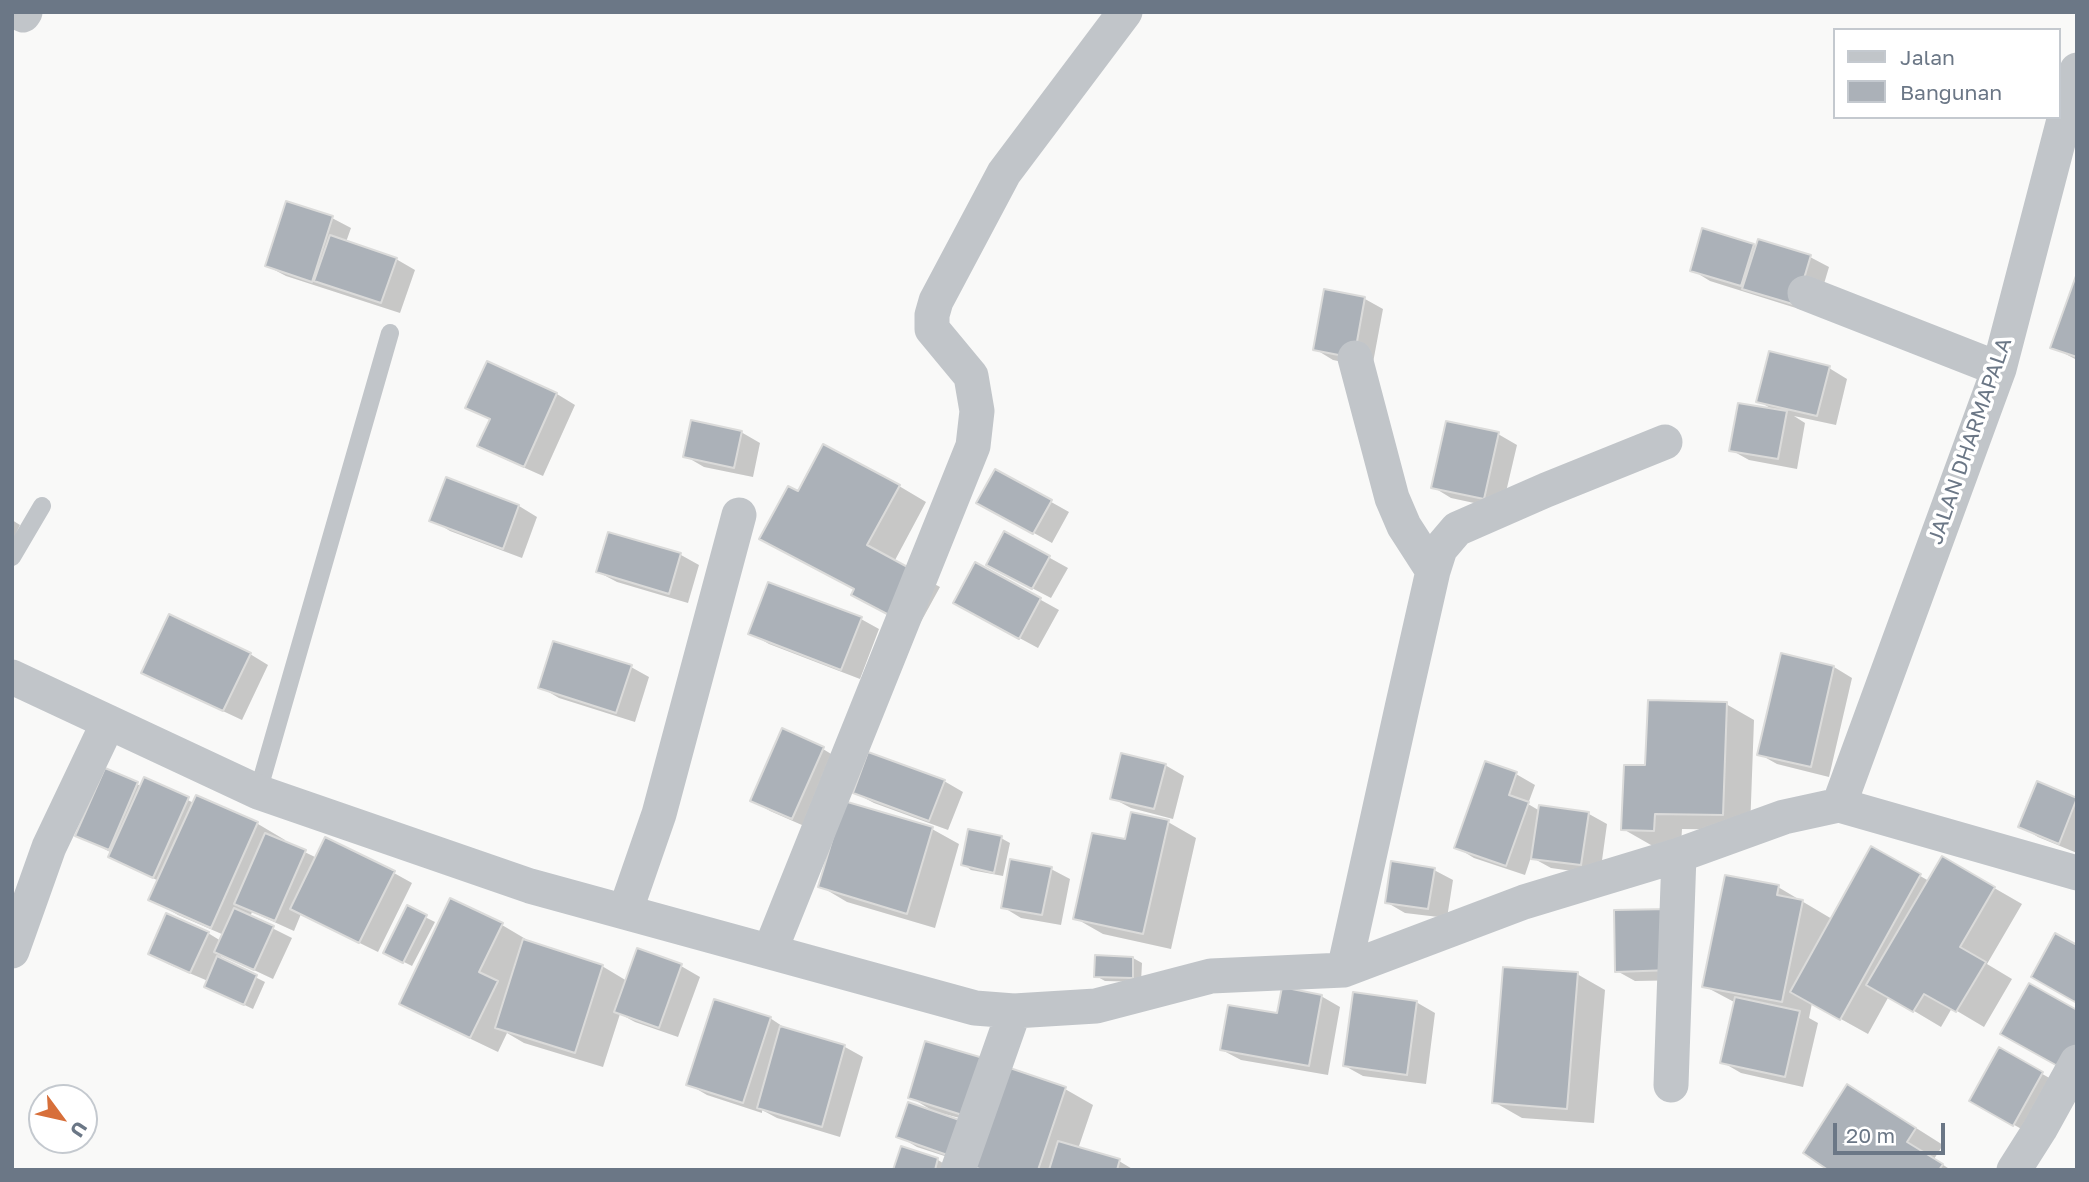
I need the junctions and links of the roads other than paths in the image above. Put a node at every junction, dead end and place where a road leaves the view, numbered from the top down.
1 (1125, 12) edge
2 (2077, 70) edge
3 (1805, 293) dead end
4 (390, 333) dead end
5 (1355, 358) dead end
6 (1999, 369) junction
7 (1665, 442) dead end
8 (42, 506) dead end
9 (739, 515) dead end
10 (12, 557) edge
11 (1433, 571) junction
12 (12, 677) edge
13 (108, 723) junction
14 (258, 792) junction
15 (1839, 805) junction
16 (1679, 855) junction
17 (2077, 873) edge
18 (625, 912) junction
19 (12, 951) edge
20 (770, 951) junction
21 (1345, 970) junction
22 (1014, 1011) junction
23 (2077, 1062) edge
24 (1671, 1085) dead end
25 (958, 1170) edge
26 (2014, 1170) edge

1 - 20 street
2 - 6 street, JALAN DHARMAPALA
3 - 6 street
4 - 14 lane
5 - 11 street
6 - 15 street, JALAN DHARMAPALA
7 - 11 street
8 - 10 lane
9 - 18 street
11 - 21 street
12 - 13 street
13 - 14 street
13 - 19 street
14 - 18 street
15 - 16 street
15 - 17 street
16 - 21 street
16 - 24 street
18 - 20 street
20 - 22 street
21 - 22 street
22 - 25 street
23 - 26 street

